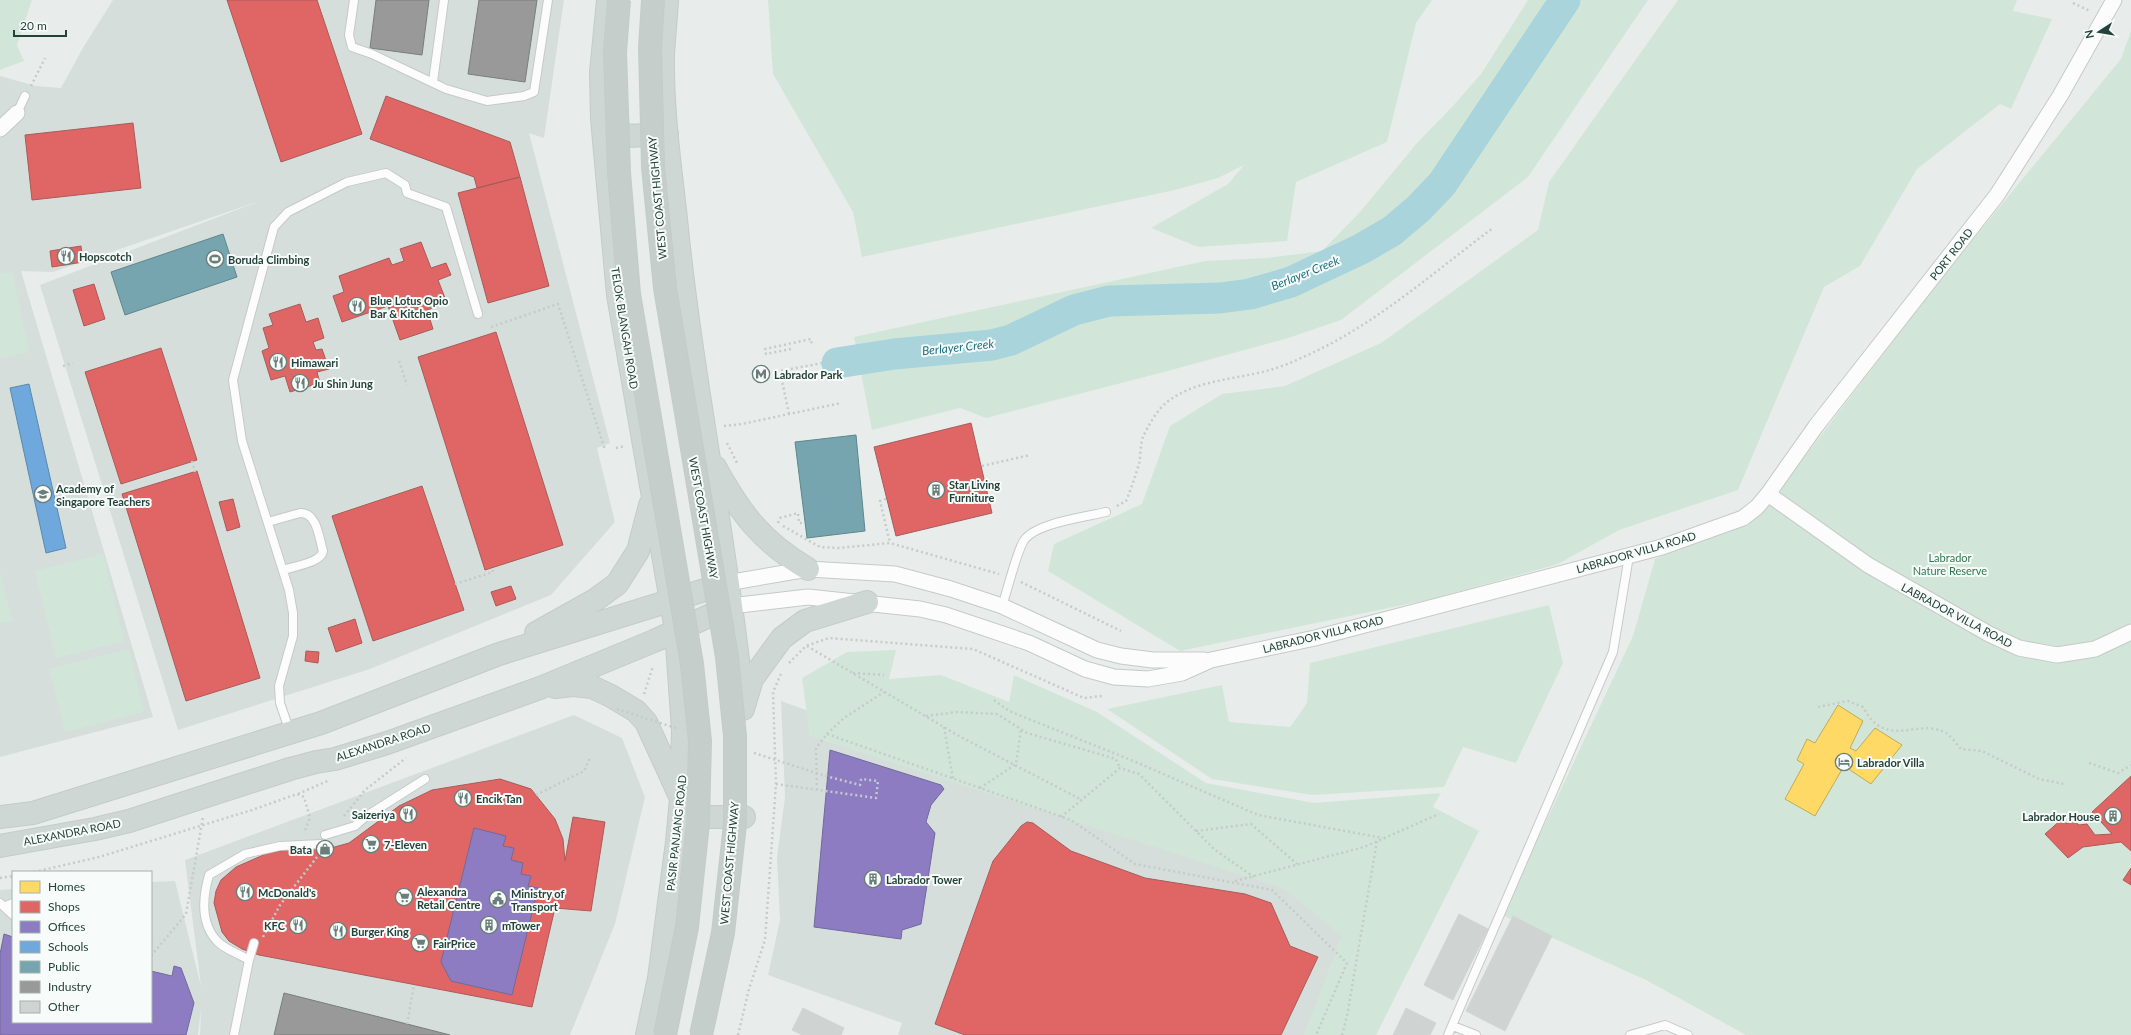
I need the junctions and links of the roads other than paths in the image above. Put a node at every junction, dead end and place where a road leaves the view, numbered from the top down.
1 (354, 0) edge
2 (444, 0) edge
3 (548, 0) edge
4 (608, 0) edge
5 (619, 0) edge
6 (653, 0) edge
7 (667, 0) edge
8 (2114, 0) edge
9 (433, 82) junction
10 (26, 96) road end
11 (16, 113) joint
12 (602, 119) junction
13 (0, 129) edge
14 (667, 134) junction
15 (478, 314) dead end
16 (708, 454) junction
17 (1768, 494) junction
18 (652, 498) junction
19 (1106, 512) road end
20 (268, 522) junction
21 (1628, 556) junction
22 (808, 569) junction
23 (284, 570) junction
24 (727, 583) junction
25 (671, 600) junction
26 (867, 602) junction
27 (731, 606) junction
28 (1006, 608) junction
29 (676, 630) junction
30 (2131, 632) edge
31 (1005, 635) junction
32 (499, 654) junction
33 (1211, 660) junction
34 (540, 688) junction
35 (743, 709) junction
36 (290, 733) junction
37 (425, 779) dead end
38 (681, 798) junction
39 (0, 817) edge
40 (744, 817) junction
41 (677, 842) junction
42 (0, 846) edge
43 (6, 904) edge
44 (12, 913) edge
45 (254, 944) dead end
46 (249, 960) junction
47 (1452, 1026) junction
48 (234, 1035) edge
49 (647, 1035) edge
50 (665, 1035) edge
51 (701, 1035) edge
52 (711, 1035) edge
53 (1448, 1035) edge
54 (1476, 1035) edge
55 (1630, 1035) edge
56 (1688, 1035) edge

1 - 9 lane
2 - 9 lane
3 - 9 lane
4 - 12 main road, TELOK BLANGAH ROAD
5 - 50 highway, bridge
6 - 51 highway, WEST COAST HIGHWAY, bridge
7 - 14 main road
8 - 17 street, PORT ROAD
10 - 11 lane
11 - 13 street
12 - 14 main road
12 - 18 main road, TELOK BLANGAH ROAD
14 - 16 main road
15 - 20 lane
16 - 22 main road
16 - 24 main road
17 - 21 street, LABRADOR VILLA ROAD
17 - 30 street, LABRADOR VILLA ROAD
18 - 25 main road, TELOK BLANGAH ROAD
18 - 32 main road
19 - 28 lane
20 - 23 lane
20 - 23 lane
21 - 33 street, LABRADOR VILLA ROAD
21 - 47 lane
22 - 24 street, LABRADOR VILLA ROAD
22 - 28 street, LABRADOR VILLA ROAD
23 - 36 lane
24 - 25 main road
24 - 27 main road
25 - 29 main road, TELOK BLANGAH ROAD
25 - 32 main road
26 - 27 street, LABRADOR VILLA ROAD
26 - 31 street, LABRADOR VILLA ROAD
26 - 35 main road
27 - 29 main road, ALEXANDRA ROAD
27 - 35 main road
28 - 31 street, LABRADOR VILLA ROAD
28 - 33 street, LABRADOR VILLA ROAD
29 - 34 main road, ALEXANDRA ROAD
29 - 38 main road, PASIR PANJANG ROAD
31 - 33 street, LABRADOR VILLA ROAD
32 - 36 main road
34 - 38 main road
34 - 42 main road, ALEXANDRA ROAD
35 - 40 main road
36 - 39 main road
37 - 46 lane
38 - 41 main road, PASIR PANJANG ROAD
40 - 41 main road
40 - 52 main road
41 - 49 main road, PASIR PANJANG ROAD
43 - 44 lane
45 - 46 lane
46 - 48 lane
47 - 53 lane
47 - 54 lane
55 - 56 lane

